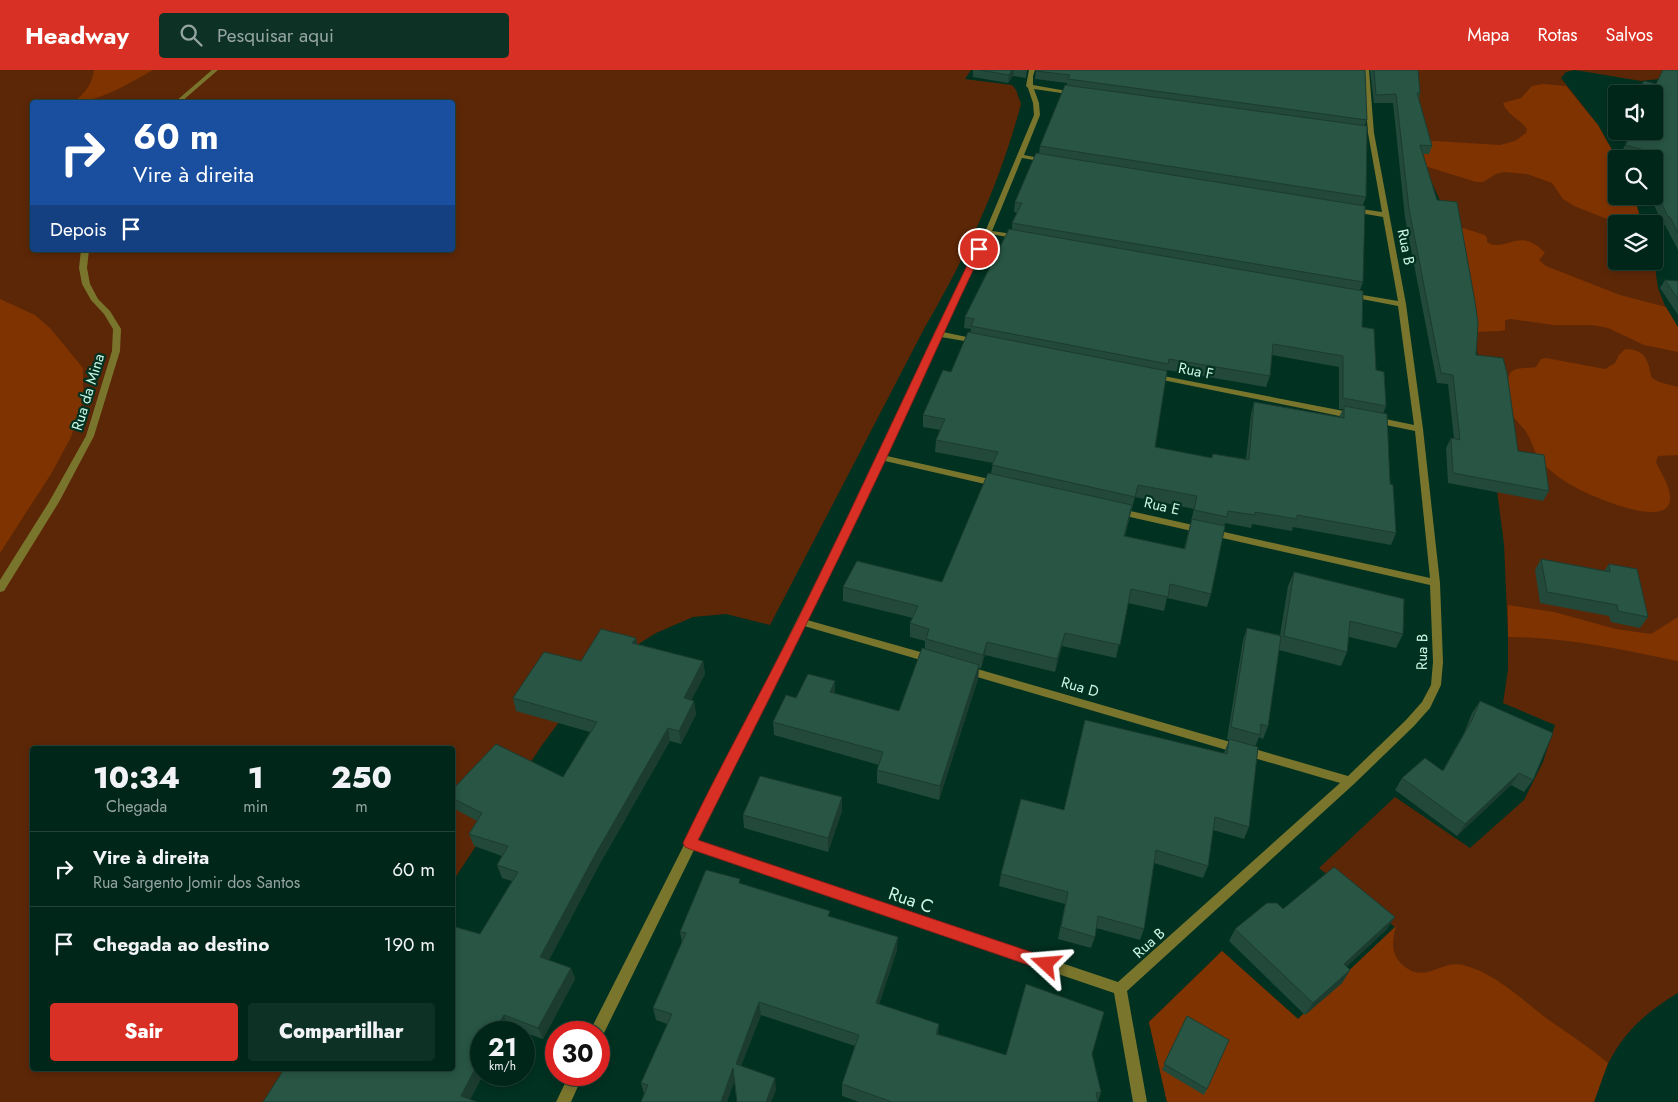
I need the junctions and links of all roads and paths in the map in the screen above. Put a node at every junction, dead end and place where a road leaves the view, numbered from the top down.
1 (215, 70) edge
2 (1032, 70) edge
3 (1363, 72) edge
4 (1029, 86) junction
5 (1080, 94) edge
6 (180, 100) edge
7 (1019, 156) junction
8 (1057, 162) edge
9 (1346, 209) edge
10 (1385, 215) junction
11 (988, 232) junction
12 (1026, 239) edge
13 (84, 252) edge
14 (1344, 294) edge
15 (1402, 304) junction
16 (938, 334) junction
17 (986, 343) edge
18 (1140, 374) edge
19 (1361, 417) edge
20 (1371, 419) edge
21 (1419, 429) junction
22 (882, 458) junction
23 (1008, 486) edge
24 (1105, 508) edge
25 (1436, 583) junction
26 (0, 588) edge
27 (802, 622) junction
28 (1350, 781) junction
29 (690, 843) junction
30 (1120, 989) junction
31 (602, 1021) edge
32 (571, 1086) edge
33 (563, 1102) edge
34 (1140, 1102) edge

1 - 6 street
2 - 4 street
3 - 10 street, Rua B
4 - 5 street
4 - 7 street
7 - 8 street
7 - 11 street
9 - 10 street
10 - 15 street, Rua B
11 - 12 street
11 - 16 street
13 - 26 street, Rua da Mina
14 - 15 street
15 - 21 street, Rua B
16 - 17 street
16 - 22 street
18 - 19 street, Rua F
20 - 21 street
21 - 25 street, Rua B
22 - 23 street
22 - 27 street
24 - 25 street, Rua E
25 - 28 street, Rua B
27 - 28 street, Rua D
27 - 29 street
28 - 30 street, Rua B
29 - 30 street, Rua C
29 - 31 street
30 - 34 street
32 - 33 street

